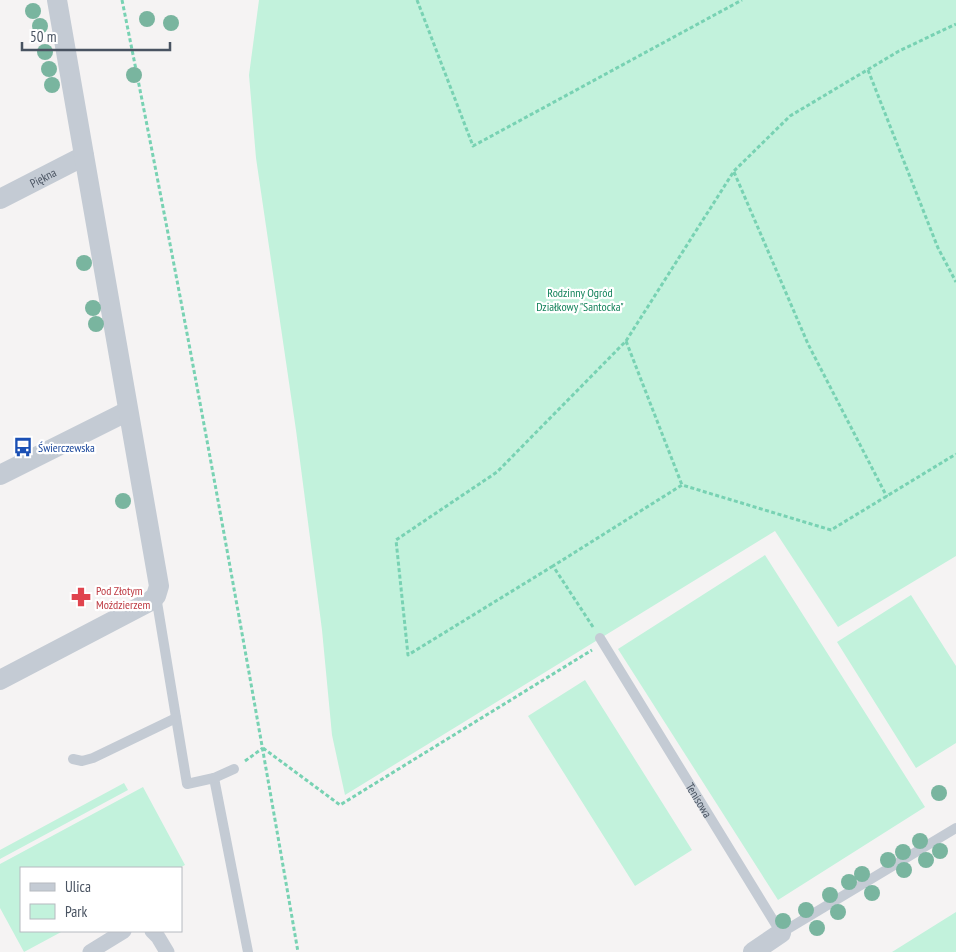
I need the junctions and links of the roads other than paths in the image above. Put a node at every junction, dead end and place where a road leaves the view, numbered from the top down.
1 (57, 0) edge
2 (84, 156) junction
3 (0, 198) edge
4 (128, 411) junction
5 (0, 475) edge
6 (156, 596) junction
7 (601, 640) road end
8 (0, 680) edge
9 (176, 718) junction
10 (73, 759) dead end
11 (234, 769) road end
12 (214, 778) junction
13 (956, 828) edge
14 (122, 932) edge
15 (153, 932) edge
16 (781, 933) junction
17 (90, 952) edge
18 (167, 952) edge
19 (248, 952) edge
20 (753, 952) edge

1 - 2 street
2 - 3 street, Piękna
2 - 4 street
4 - 5 street
4 - 6 street
6 - 8 street
6 - 9 lane
7 - 16 lane, Tenisowa
9 - 10 lane
9 - 12 lane
11 - 12 lane
12 - 19 lane
13 - 16 lane
14 - 17 street
15 - 18 street
16 - 20 street

